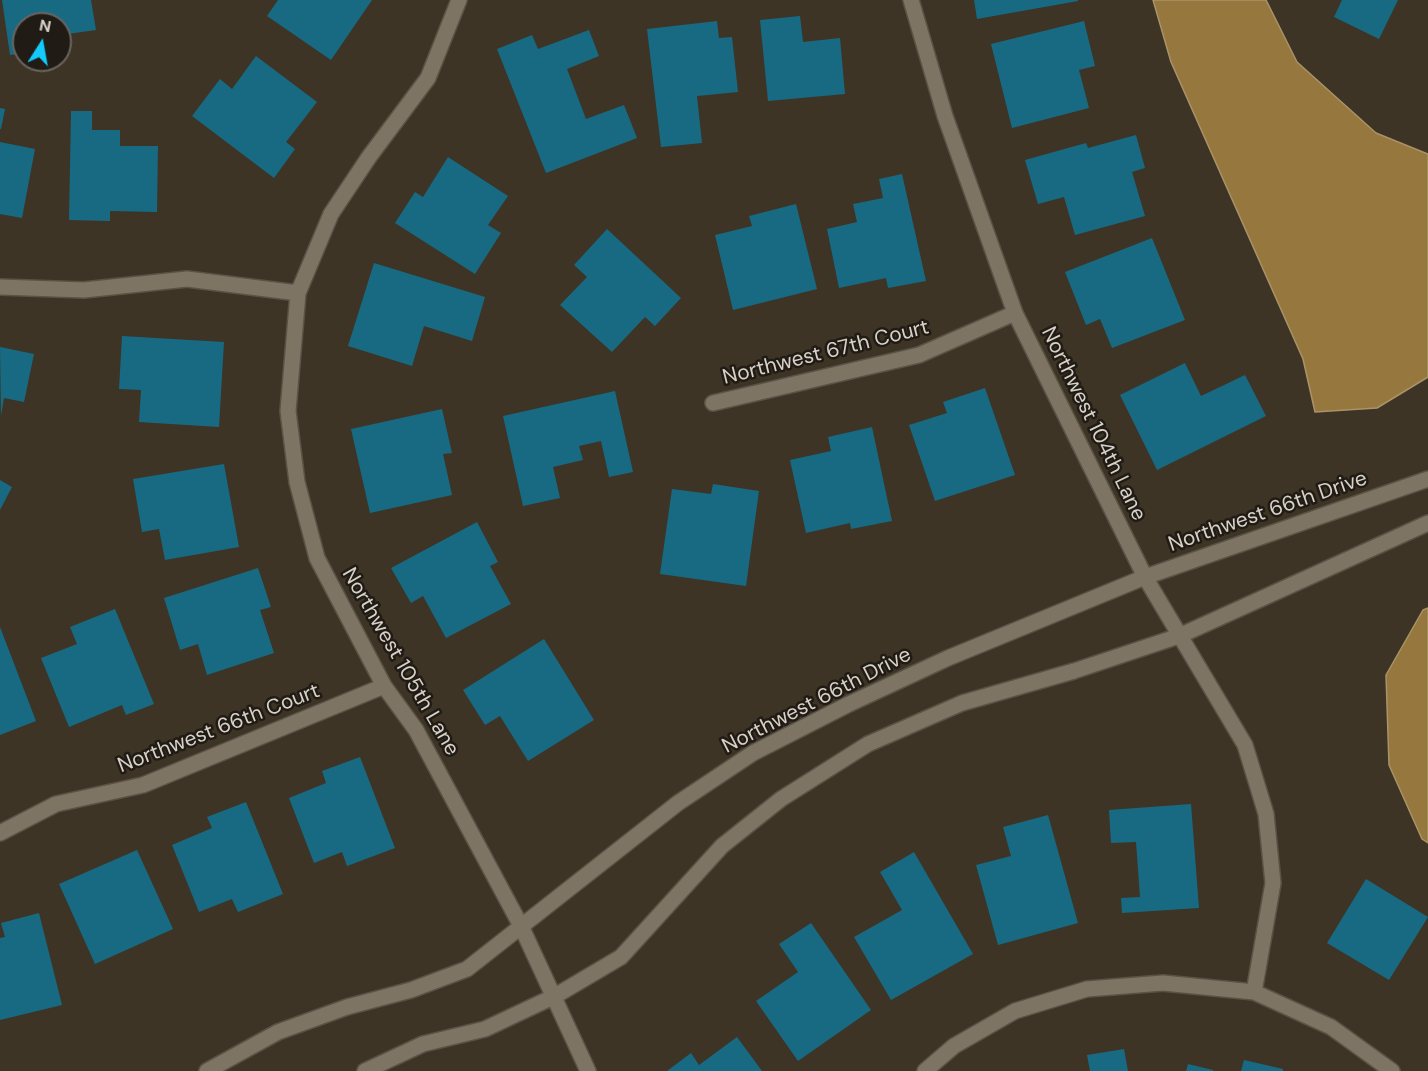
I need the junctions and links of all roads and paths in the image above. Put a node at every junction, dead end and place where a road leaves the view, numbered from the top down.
1 (459, 0) edge
2 (911, 0) edge
3 (0, 287) edge
4 (298, 293) junction
5 (1015, 313) junction
6 (713, 403) dead end
7 (1428, 479) edge
8 (1428, 523) edge
9 (1145, 577) junction
10 (1179, 636) junction
11 (384, 686) junction
12 (0, 832) edge
13 (521, 926) junction
14 (1254, 992) junction
15 (555, 996) junction
16 (207, 1071) edge
17 (365, 1071) edge
18 (588, 1071) edge
19 (925, 1071) edge
20 (1392, 1071) edge

1 - 4 street, Northwest 105th Lane
2 - 5 street, Northwest 104th Lane
3 - 4 street
4 - 11 street, Northwest 105th Lane
5 - 6 street, Northwest 67th Court
5 - 9 street, Northwest 104th Lane
7 - 9 street, Northwest 66th Drive
8 - 10 street
9 - 10 street, Northwest 104th Lane
9 - 13 street, Northwest 66th Drive
10 - 14 street, Northwest 104th Lane
10 - 15 street
11 - 12 street, Northwest 66th Court
11 - 13 street, Northwest 105th Lane
13 - 15 street, Northwest 105th Lane
13 - 16 street, Northwest 66th Drive
14 - 19 street
14 - 20 street
15 - 17 street
15 - 18 street, Northwest 105th Lane

